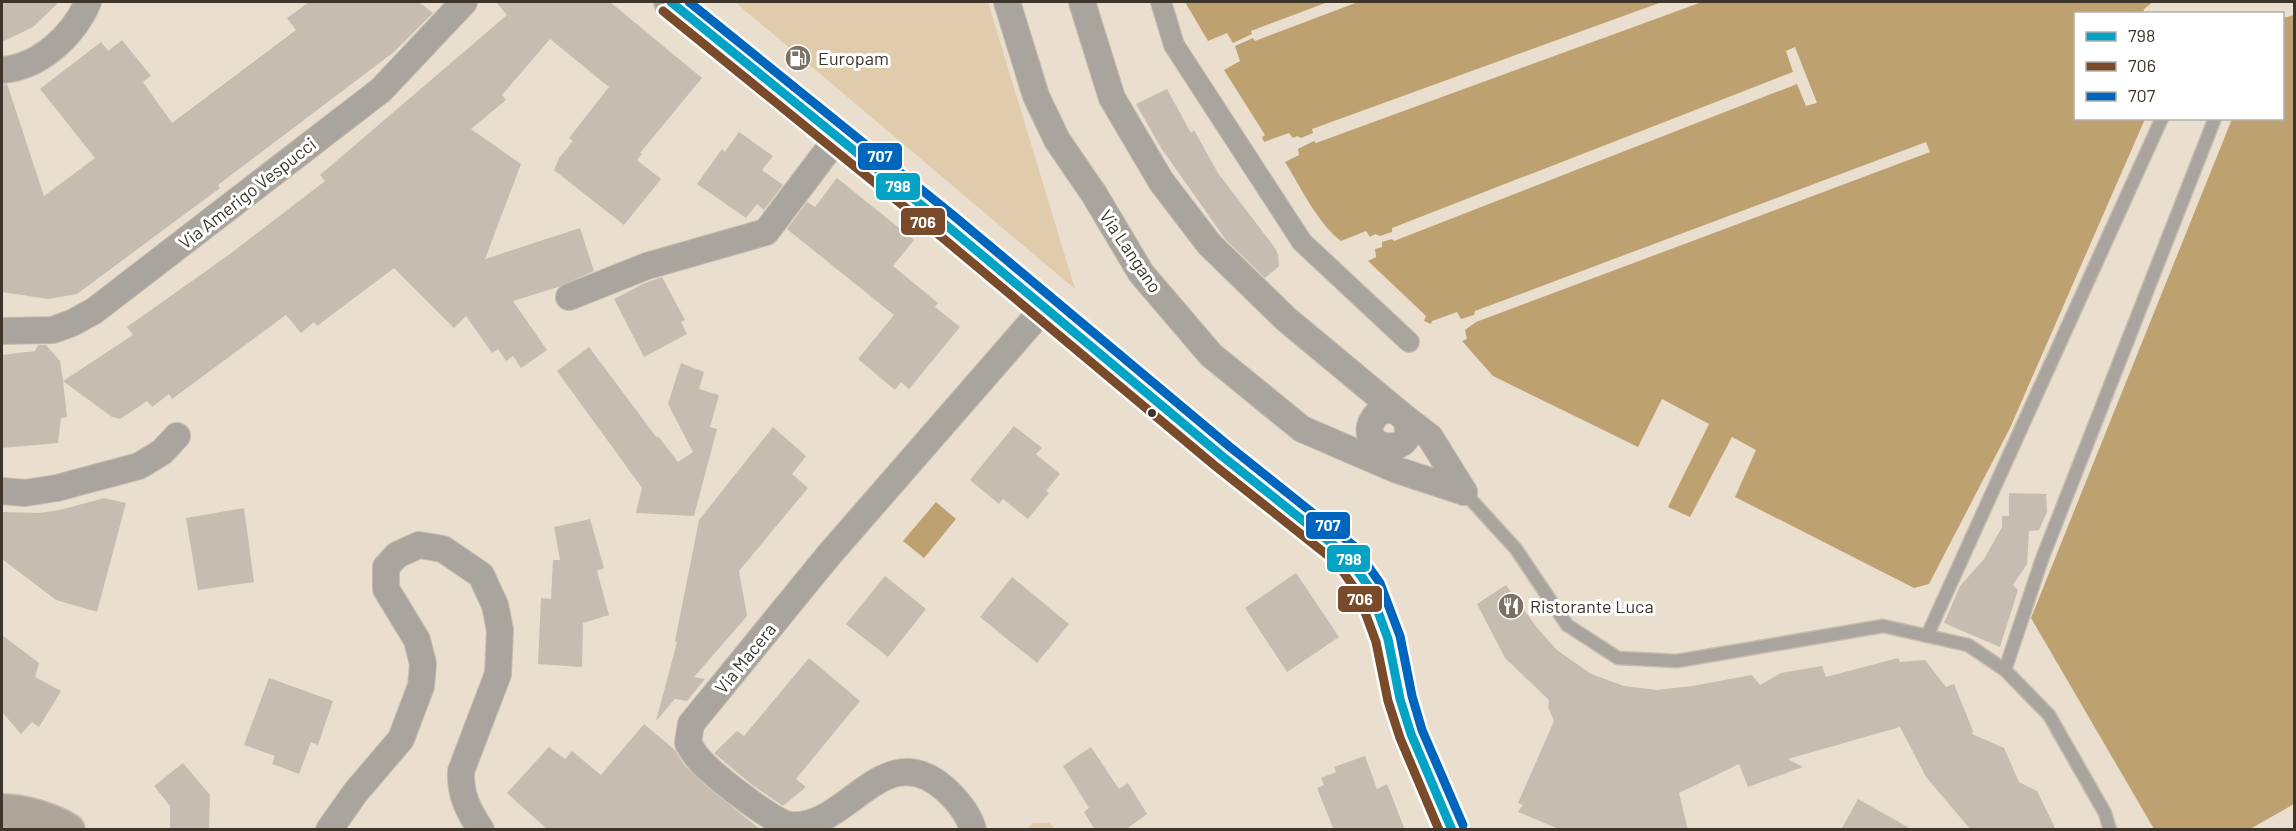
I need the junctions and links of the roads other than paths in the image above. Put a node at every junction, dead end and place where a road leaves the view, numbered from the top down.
1 (88, 2) edge
2 (464, 2) edge
3 (671, 2) edge
4 (1007, 2) edge
5 (1082, 2) edge
6 (1161, 2) edge
7 (2, 70) edge
8 (2161, 120) edge
9 (2215, 120) edge
10 (837, 138) junction
11 (569, 297) dead end
12 (1044, 309) junction
13 (2, 331) edge
14 (1409, 342) dead end
15 (1398, 412) junction
16 (1371, 424) junction
17 (177, 436) dead end
18 (1403, 441) junction
19 (1368, 458) junction
20 (2, 491) edge
21 (1464, 492) junction
22 (1927, 636) junction
23 (2005, 670) junction
24 (2, 811) edge
25 (68, 830) edge
26 (329, 830) edge
27 (481, 830) edge
28 (973, 830) edge
29 (1452, 830) edge
30 (2110, 830) edge

1 - 7 street
2 - 13 street, Via Amerigo Vespucci
3 - 10 main road
4 - 19 street, Via Langano
5 - 15 street
6 - 14 street
8 - 22 lane
9 - 23 lane
10 - 11 street
10 - 12 main road
12 - 28 street, Via Macera
12 - 29 main road
15 - 16 street
15 - 18 street
15 - 21 street
16 - 18 street
16 - 19 street
17 - 20 street
18 - 19 street
19 - 21 street, Via Langano
21 - 22 lane
22 - 23 lane
23 - 30 lane
24 - 25 main road
26 - 27 street

